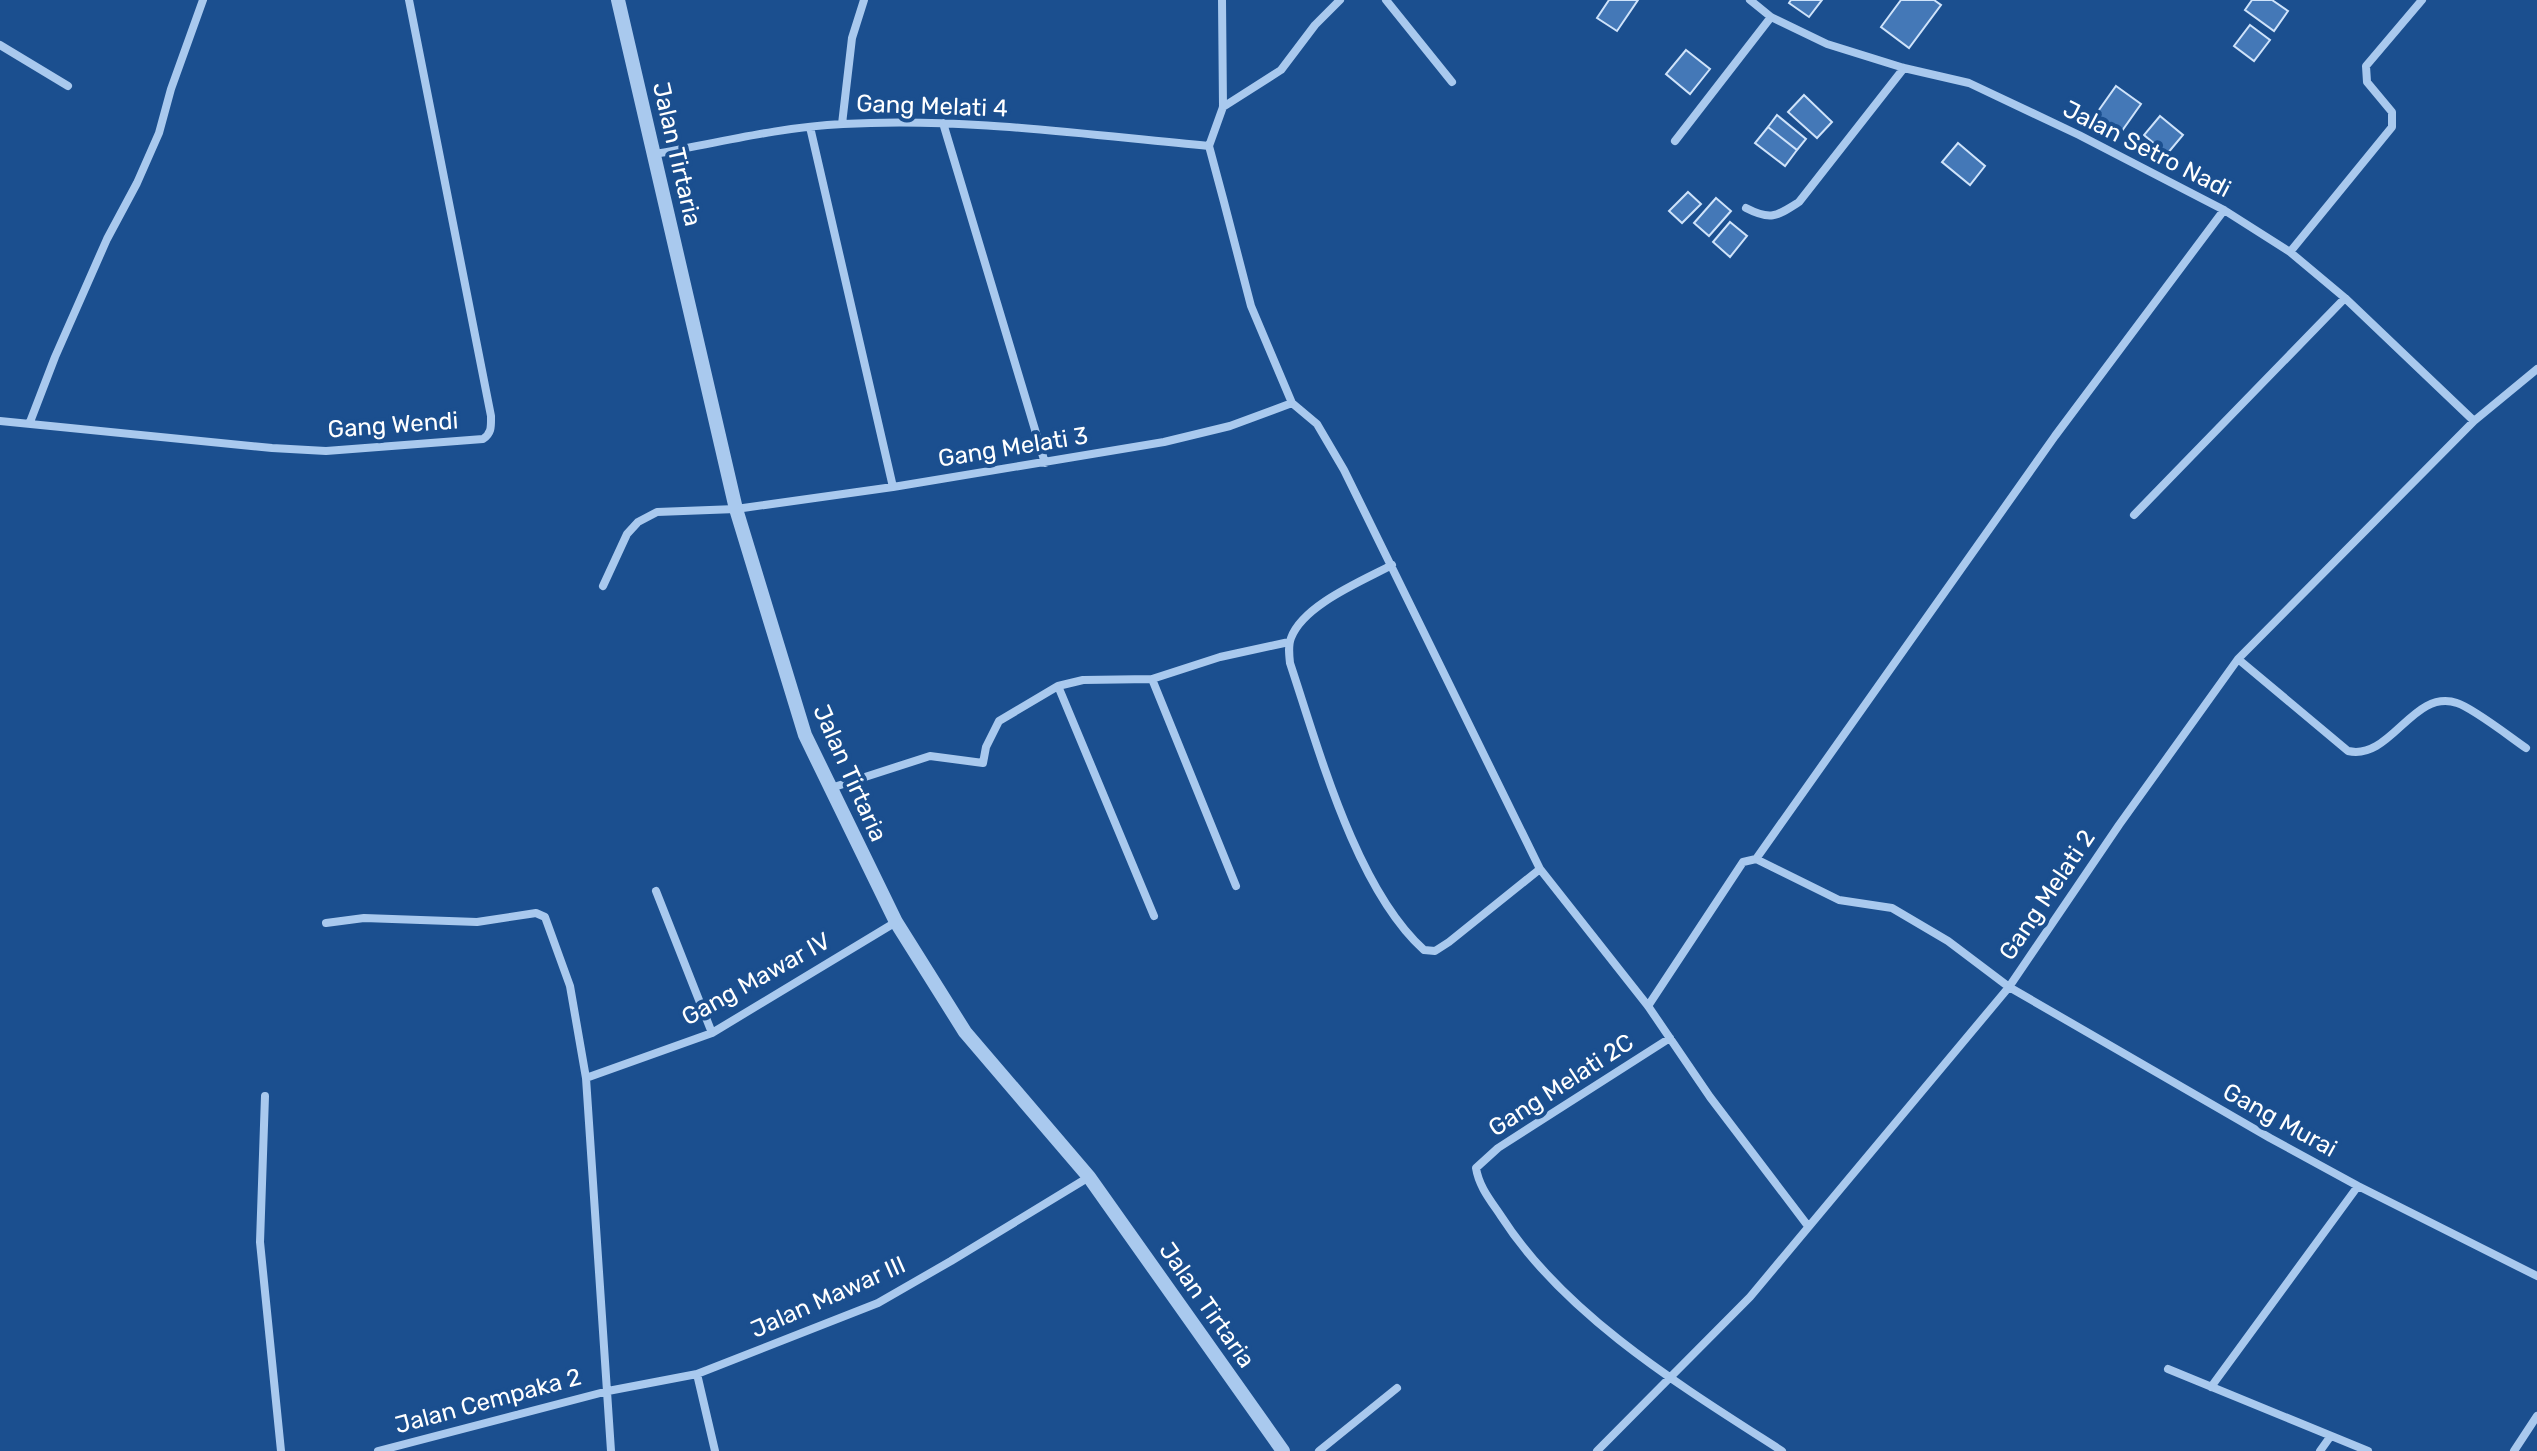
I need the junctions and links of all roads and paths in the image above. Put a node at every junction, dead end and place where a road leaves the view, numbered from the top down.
1 (203, 0) edge
2 (409, 0) edge
3 (618, 0) edge
4 (864, 0) edge
5 (1222, 0) edge
6 (1340, 0) edge
7 (1386, 0) edge
8 (1750, 0) edge
9 (2422, 0) edge
10 (1771, 17) junction
11 (0, 45) edge
12 (1904, 68) junction
13 (1452, 82) dead end
14 (68, 86) dead end
15 (1223, 107) junction
16 (943, 123) junction
17 (842, 124) junction
18 (810, 127) junction
19 (1675, 141) dead end
20 (1209, 146) junction
21 (655, 154) junction
22 (1746, 208) dead end
23 (2224, 210) junction
24 (2290, 252) junction
25 (2345, 298) junction
26 (2537, 369) edge
27 (1292, 403) junction
28 (0, 421) edge
29 (2474, 421) junction
30 (30, 422) junction
31 (1045, 463) junction
32 (893, 487) junction
33 (736, 509) junction
34 (2134, 515) dead end
35 (1392, 565) junction
36 (603, 586) dead end
37 (1289, 642) junction
38 (2238, 659) junction
39 (1152, 679) junction
40 (1058, 686) junction
41 (2526, 748) dead end
42 (831, 788) junction
43 (1756, 859) junction
44 (1540, 869) junction
45 (1236, 886) dead end
46 (656, 891) dead end
47 (1154, 916) dead end
48 (896, 922) junction
49 (326, 923) dead end
50 (2009, 987) junction
51 (1648, 1006) junction
52 (712, 1033) junction
53 (1670, 1038) junction
54 (586, 1078) junction
55 (265, 1096) dead end
56 (1089, 1177) junction
57 (2358, 1186) junction
58 (1808, 1226) junction
59 (2537, 1276) edge
60 (2168, 1369) dead end
61 (697, 1374) junction
62 (1668, 1378) junction
63 (2211, 1387) junction
64 (1397, 1388) dead end
65 (608, 1391) junction
66 (2537, 1416) edge
67 (2330, 1437) junction
68 (1602, 1449) edge
69 (281, 1451) edge
70 (378, 1451) edge
71 (611, 1451) edge
72 (715, 1451) edge
73 (1283, 1451) edge
74 (1319, 1451) edge
75 (1782, 1451) edge
76 (2320, 1451) edge
77 (2368, 1451) edge
78 (2514, 1451) edge

1 - 30 street
2 - 30 street, Gang Wendi
3 - 21 street, Jalan Tirtaria
4 - 17 street
5 - 15 street
6 - 15 street
7 - 13 street
8 - 10 street, Jalan Setro Nadi
9 - 24 street
10 - 12 street, Jalan Setro Nadi
10 - 19 street
11 - 14 street
12 - 22 street
12 - 23 street, Jalan Setro Nadi
15 - 20 street
16 - 17 street, Gang Melati 4
16 - 20 street, Gang Melati 4
16 - 31 street
17 - 18 street, Gang Melati 4
18 - 21 street, Gang Melati 4
18 - 32 street
20 - 27 street
21 - 33 street, Jalan Tirtaria
23 - 24 street, Jalan Setro Nadi
23 - 43 street
24 - 25 street, Jalan Setro Nadi
25 - 29 street, Jalan Setro Nadi
25 - 34 street
26 - 29 street, Gang Melati 2
27 - 31 street, Gang Melati 3
27 - 35 street
28 - 30 street, Gang Wendi
29 - 38 street, Gang Melati 2
31 - 32 street, Gang Melati 3
32 - 33 street, Gang Melati 3
33 - 36 street, Gang Melati 3
33 - 42 street, Jalan Tirtaria
35 - 37 street
35 - 44 street
37 - 39 street
37 - 44 street
38 - 41 street
38 - 50 street, Gang Melati 2
39 - 40 street
39 - 45 street
40 - 42 street
40 - 47 street
42 - 48 street, Jalan Tirtaria
43 - 50 street, Gang Murai
43 - 51 street
44 - 51 street
46 - 52 street
48 - 52 street, Gang Mawar IV
48 - 56 street, Jalan Tirtaria
49 - 54 street
50 - 57 street, Gang Murai
50 - 58 street, Gang Melati 2
51 - 53 street
52 - 54 street, Gang Mawar IV
53 - 58 street
53 - 62 street, Gang Melati 2C
54 - 65 street
55 - 69 street
56 - 61 street, Jalan Mawar III
56 - 73 street, Jalan Tirtaria
57 - 59 street, Gang Murai
57 - 63 street
58 - 62 street, Gang Melati 2
60 - 63 street
61 - 65 street, Jalan Mawar III
61 - 72 street
62 - 68 street, Gang Melati 2
62 - 75 street
63 - 67 street
64 - 74 street
65 - 70 street, Jalan Cempaka 2
65 - 71 street
66 - 78 street
67 - 76 street
67 - 77 street

